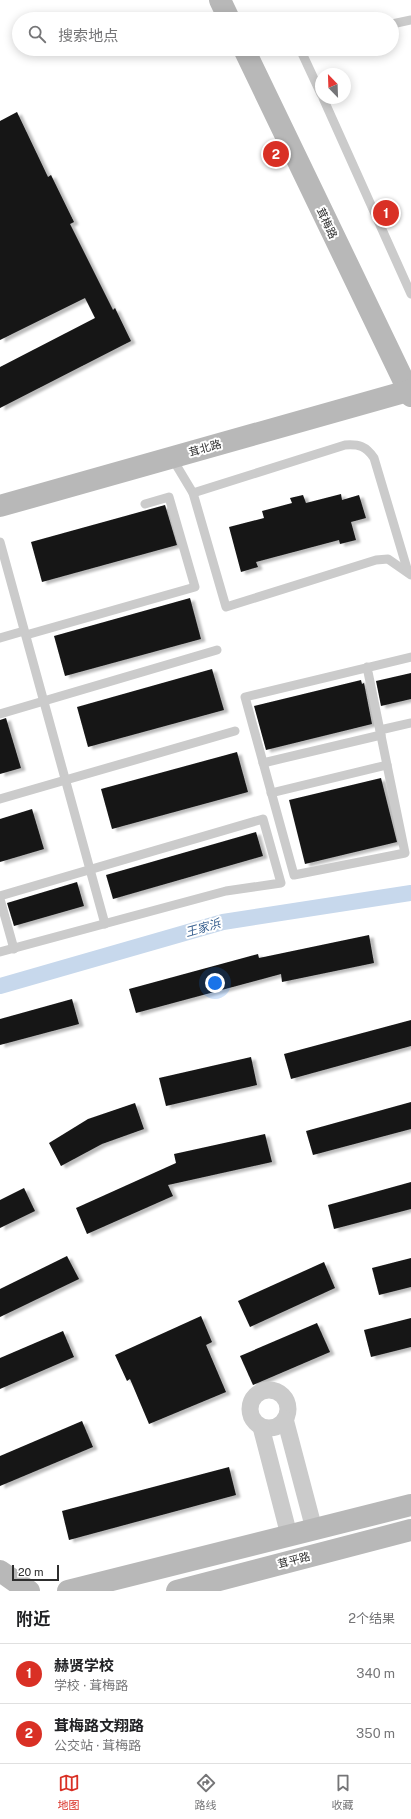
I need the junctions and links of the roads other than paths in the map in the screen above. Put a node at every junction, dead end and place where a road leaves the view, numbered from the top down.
1 (220, 0) edge
2 (226, 12) edge
3 (411, 20) edge
4 (399, 23) edge
5 (247, 56) edge
6 (304, 56) edge
7 (315, 80) edge
8 (326, 104) edge
9 (411, 294) edge
10 (410, 392) edge
11 (172, 458) junction
12 (193, 493) junction
13 (145, 504) dead end
14 (0, 506) edge
15 (0, 542) edge
16 (410, 574) edge
17 (25, 633) junction
18 (0, 638) edge
19 (217, 650) dead end
20 (411, 657) edge
21 (367, 667) junction
22 (44, 701) junction
23 (0, 714) edge
24 (411, 723) edge
25 (235, 731) dead end
26 (380, 732) junction
27 (263, 764) junction
28 (387, 765) junction
29 (66, 780) junction
30 (271, 793) junction
31 (0, 799) edge
32 (90, 870) junction
33 (0, 897) edge
34 (105, 924) junction
35 (14, 949) junction
36 (0, 952) edge
37 (285, 1419) junction
38 (261, 1427) junction
39 (411, 1505) edge
40 (314, 1529) junction
41 (411, 1530) edge
42 (289, 1536) junction
43 (0, 1571) edge
44 (29, 1591) edge
45 (68, 1591) edge
46 (177, 1591) edge

1 - 2 street
3 - 4 lane
5 - 10 street, 茸梅路
6 - 7 lane
8 - 9 lane
10 - 11 street, 茸北路
11 - 12 lane
11 - 14 street, 茸北路
12 - 16 lane
12 - 16 lane
13 - 17 lane
15 - 17 lane
17 - 18 lane
17 - 22 lane
19 - 22 lane
20 - 21 lane
21 - 26 lane
21 - 27 lane
22 - 23 lane
22 - 29 lane
24 - 26 lane
25 - 29 lane
26 - 27 lane
26 - 28 lane
27 - 30 lane
28 - 30 lane
28 - 30 lane
29 - 31 lane
29 - 32 lane
32 - 33 lane
32 - 34 lane
32 - 34 lane
33 - 35 lane
34 - 35 lane
35 - 36 lane
37 - 38 street
37 - 38 street
37 - 40 street
38 - 42 street
39 - 40 street
40 - 42 street
41 - 46 street, 茸平路
42 - 45 street
43 - 44 street

